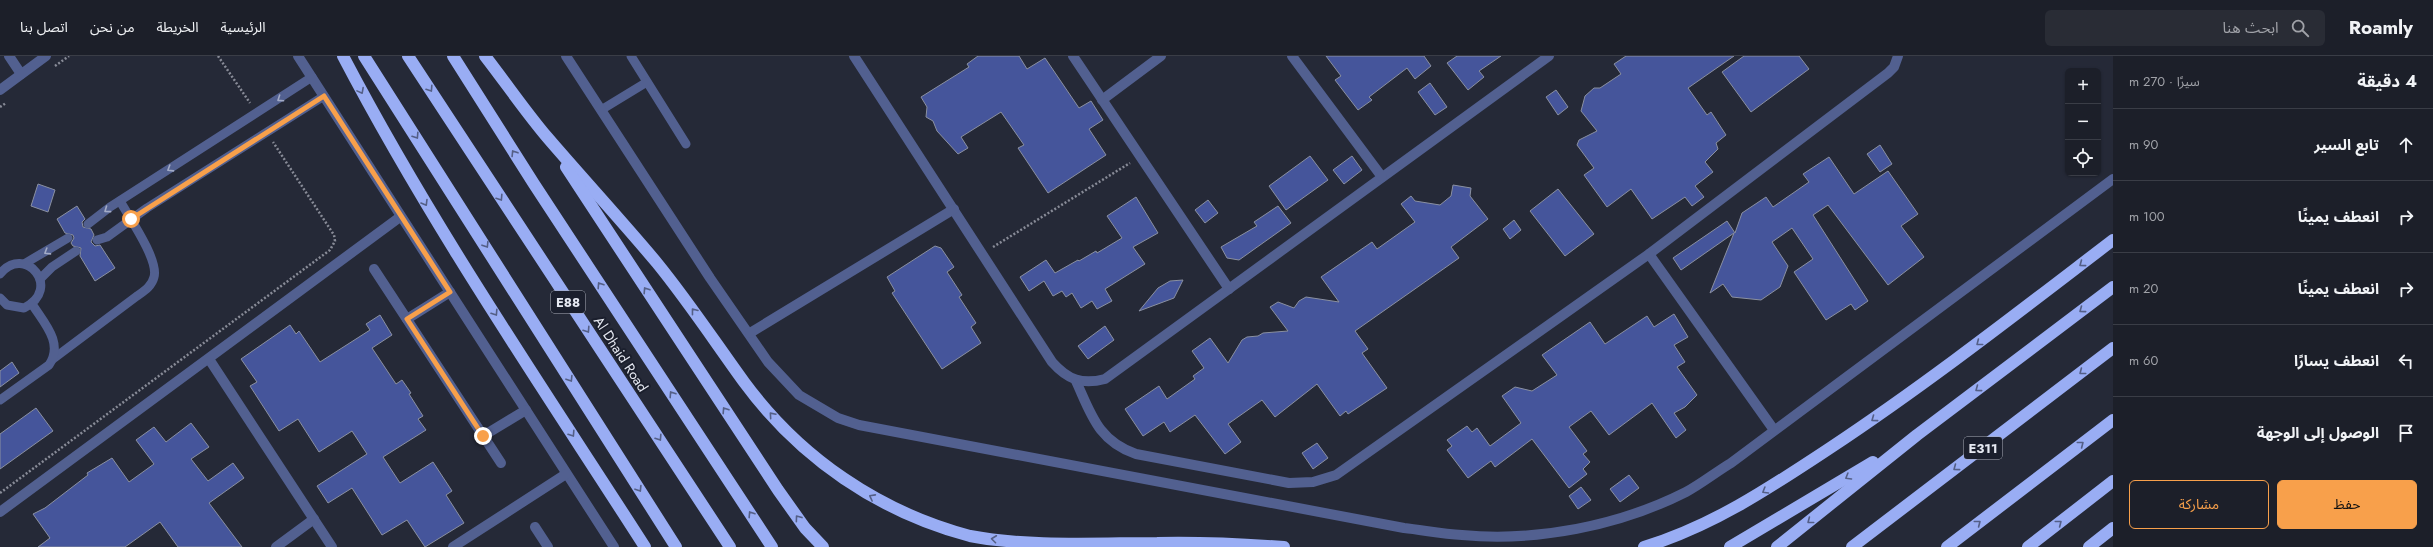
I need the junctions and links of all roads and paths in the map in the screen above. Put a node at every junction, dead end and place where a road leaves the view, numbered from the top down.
1 (9, 56) edge
2 (46, 56) edge
3 (218, 56) edge
4 (298, 56) edge
5 (343, 56) edge
6 (364, 56) edge
7 (408, 56) edge
8 (453, 56) edge
9 (485, 56) edge
10 (566, 56) edge
11 (631, 56) edge
12 (854, 56) edge
13 (1073, 56) edge
14 (1160, 56) edge
15 (1292, 56) edge
16 (1549, 56) edge
17 (1898, 56) edge
18 (21, 74) junction
19 (312, 78) junction
20 (647, 82) junction
21 (0, 90) edge
22 (324, 96) junction
23 (1102, 100) junction
24 (601, 110) junction
25 (257, 115) junction
26 (267, 132) junction
27 (546, 136) junction
28 (686, 144) dead end
29 (1140, 157) junction
30 (1382, 177) junction
31 (2113, 179) edge
32 (120, 201) junction
33 (954, 209) junction
34 (400, 217) junction
35 (131, 219) junction
36 (88, 224) dead end
37 (68, 238) dead end
38 (97, 240) dead end
39 (2113, 240) edge
40 (76, 251) dead end
41 (983, 254) junction
42 (1649, 254) junction
43 (24, 264) junction
44 (1, 268) edge
45 (374, 269) dead end
46 (40, 279) junction
47 (2113, 287) edge
48 (1229, 289) junction
49 (450, 292) junction
50 (0, 298) edge
51 (32, 304) junction
52 (407, 319) junction
53 (750, 333) junction
54 (2113, 348) edge
55 (53, 359) junction
56 (209, 359) junction
57 (1076, 381) junction
58 (0, 400) edge
59 (526, 410) junction
60 (2113, 420) edge
61 (1774, 430) junction
62 (1917, 435) junction
63 (483, 436) junction
64 (501, 463) dead end
65 (566, 474) junction
66 (2113, 481) edge
67 (0, 493) edge
68 (0, 512) edge
69 (314, 519) junction
70 (535, 527) dead end
71 (2113, 528) edge
72 (276, 547) edge
73 (332, 547) edge
74 (453, 547) edge
75 (548, 547) edge
76 (614, 547) edge
77 (645, 547) edge
78 (676, 547) edge
79 (730, 547) edge
80 (772, 547) edge
81 (823, 547) edge
82 (1284, 547) edge
83 (1644, 547) edge
84 (1730, 547) edge
85 (1777, 547) edge
86 (1852, 547) edge
87 (1947, 547) edge
88 (2028, 547) edge
89 (2089, 547) edge

1 - 18 street
2 - 18 street
3 - 25 path
4 - 19 street
5 -> 77 highway
6 -> 78 highway
7 -> 79 highway, Al Dhaid Road / E88
80 -> 8 highway, Al Dhaid Road / E88
9 - 27 highway
10 - 24 street
11 - 20 lane
12 - 33 street
13 - 23 street
14 - 23 street
15 - 30 street
16 - 30 street
17 - 42 street
18 - 21 street
19 - 22 street
19 -> 25 lane
20 - 24 lane
20 - 28 lane
22 - 26 lane
22 - 34 street
23 - 29 street
24 - 53 street
25 -> 32 lane
26 - 35 lane
26 - 67 path
81 -> 27 highway
82 -> 27 highway
29 - 41 path
29 - 48 street
30 - 48 street
31 - 61 street
32 - 35 lane
32 -> 36 lane
33 - 41 street
33 - 53 street
34 - 49 street
34 - 56 street
35 - 38 lane
35 - 55 lane
37 -> 43 lane
39 -> 83 highway
40 - 46 lane
41 - 57 street
42 - 57 street
42 - 61 street
43 - 44 lane
43 - 46 lane
45 - 52 street
46 - 51 lane
47 -> 62 highway
48 - 57 street
49 - 52 street
49 - 59 street
50 - 51 lane
51 - 55 lane
52 - 63 street
53 - 61 street
54 -> 86 highway, E311
55 - 58 lane
56 - 68 street
56 - 69 street
59 - 63 street
59 - 65 street
87 -> 60 highway
62 -> 84 highway
62 -> 85 highway
63 - 64 street
65 - 74 street
65 - 76 street
88 -> 66 highway
69 - 72 street
69 - 73 street
70 - 75 street
71 - 89 highway

